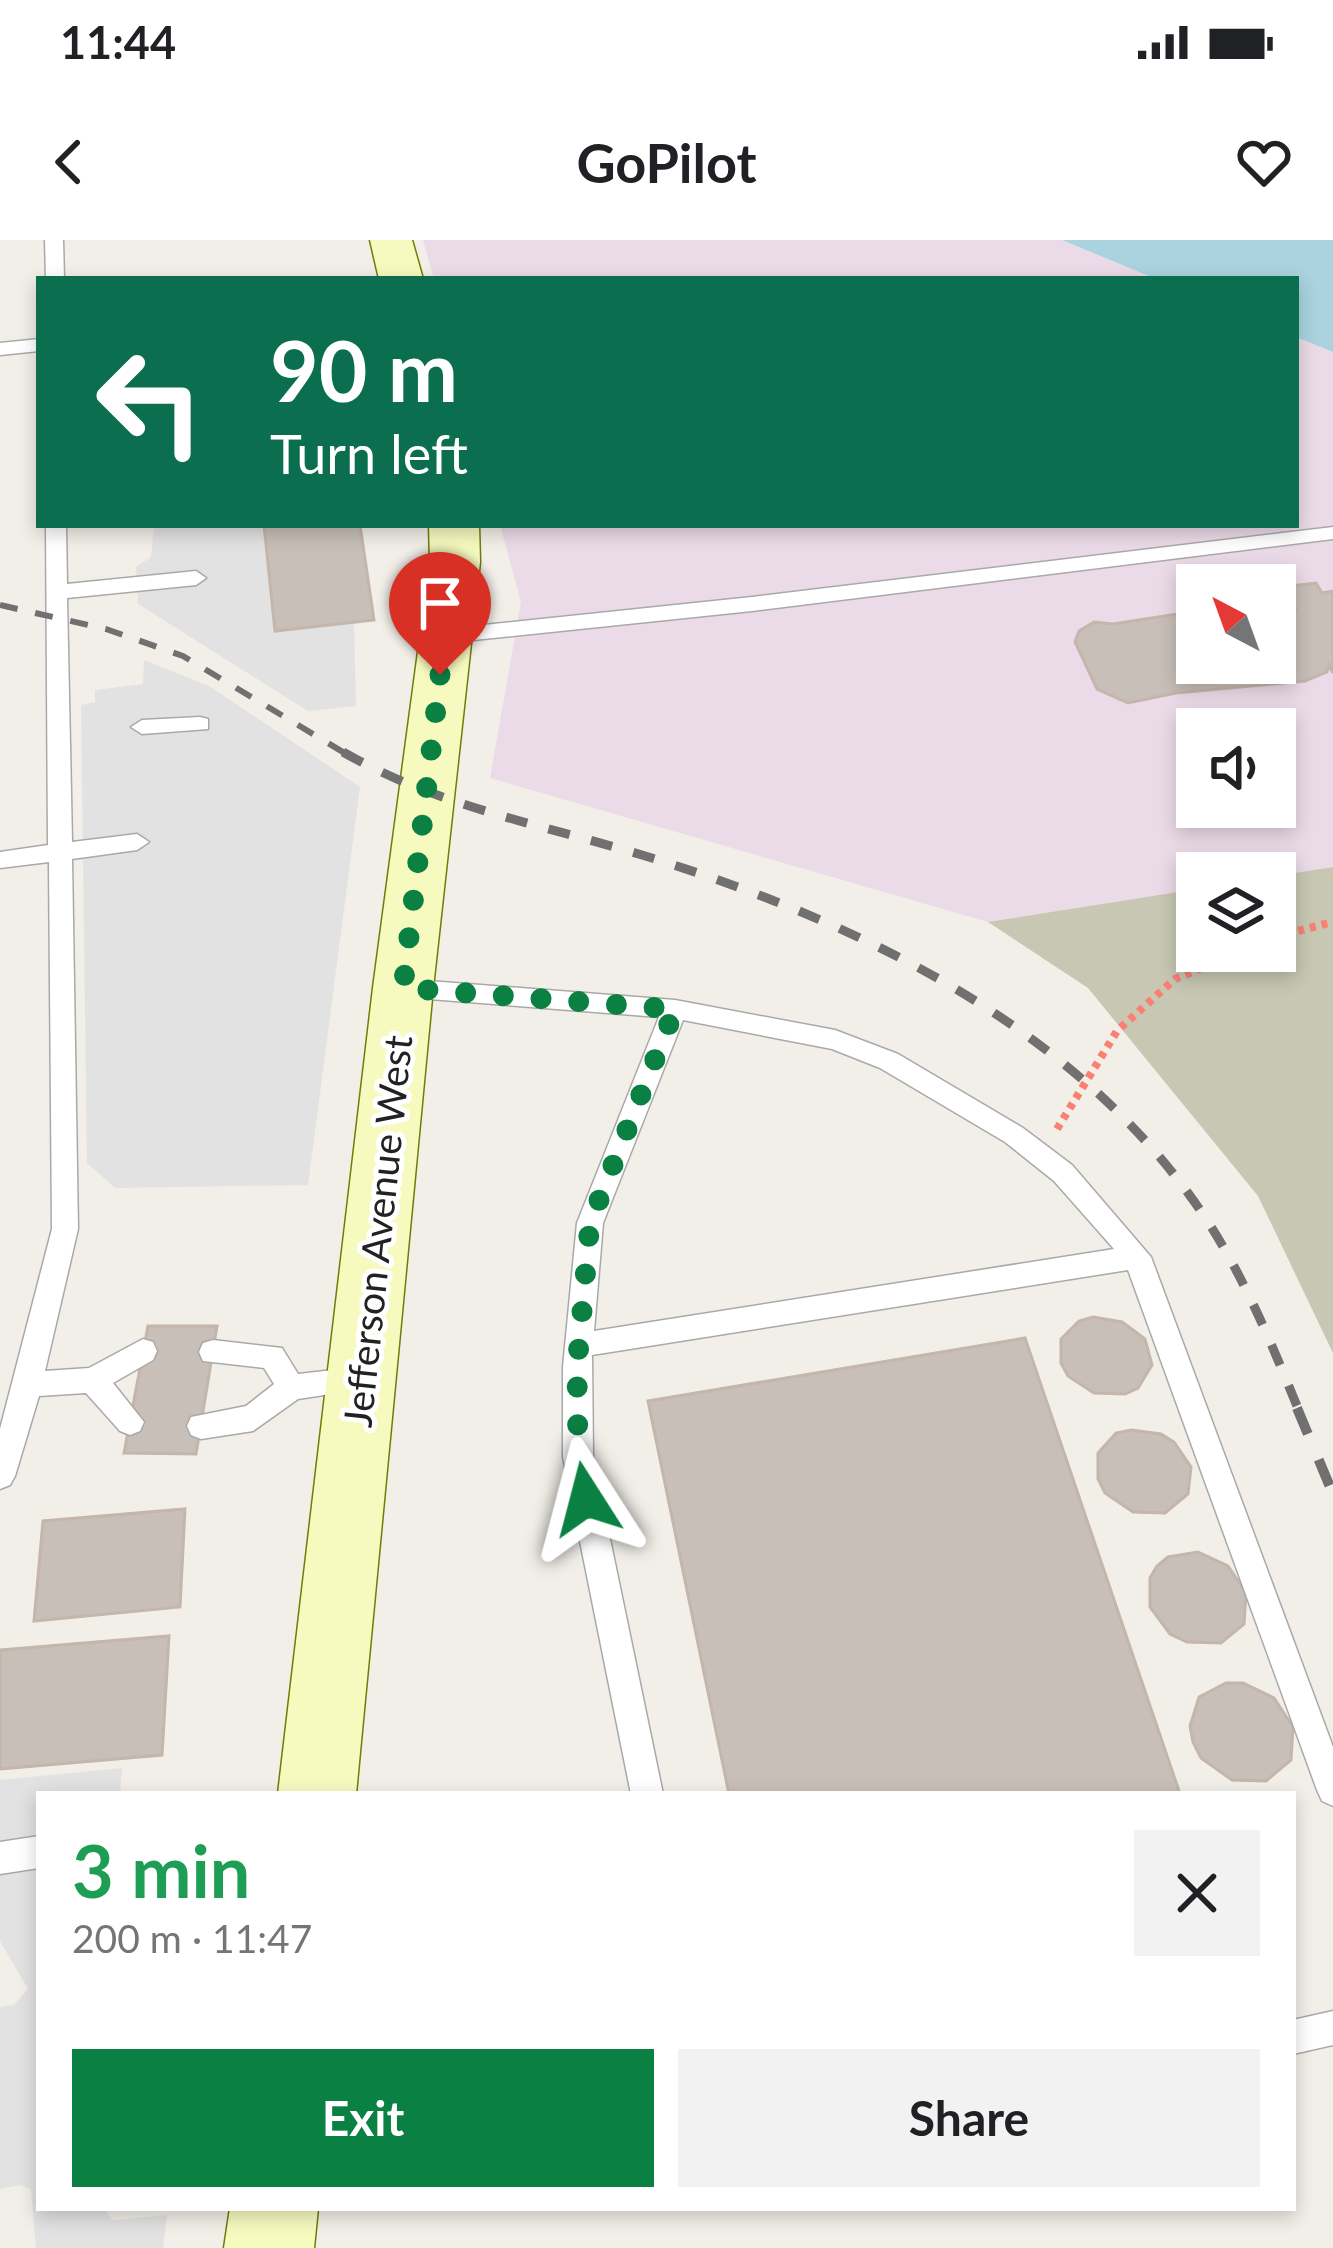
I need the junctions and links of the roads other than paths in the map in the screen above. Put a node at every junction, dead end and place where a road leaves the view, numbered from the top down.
1 (54, 240) edge
2 (391, 240) edge
3 (55, 276) edge
4 (400, 276) edge
5 (36, 345) edge
6 (0, 349) edge
7 (56, 528) edge
8 (454, 528) edge
9 (1333, 532) edge
10 (1302, 540) junction
11 (1333, 548) edge
12 (196, 578) dead end
13 (57, 592) junction
14 (445, 636) junction
15 (200, 724) dead end
16 (142, 728) dead end
17 (136, 842) dead end
18 (57, 853) junction
19 (0, 860) edge
20 (403, 988) junction
21 (675, 1009) junction
22 (1137, 1257) junction
23 (579, 1345) junction
24 (143, 1351) dead end
25 (213, 1352) dead end
26 (360, 1379) junction
27 (93, 1380) junction
28 (28, 1384) junction
29 (291, 1387) junction
30 (130, 1422) dead end
31 (201, 1426) dead end
32 (0, 1476) edge
33 (1333, 1790) edge
34 (317, 1791) edge
35 (646, 1791) edge
36 (36, 1852) edge
37 (0, 1858) edge
38 (1333, 2028) edge
39 (1296, 2036) edge
40 (274, 2211) edge
41 (269, 2248) edge

1 - 3 lane
2 - 4 main road
5 - 6 lane
7 - 13 lane
8 - 14 main road, Jefferson Avenue West
9 - 10 lane
10 - 11 lane
10 - 14 lane
12 - 13 lane
13 - 18 lane
14 - 20 main road, Jefferson Avenue West
15 - 16 lane
17 - 18 lane
18 - 19 lane
18 - 28 lane
20 - 21 lane
20 - 26 main road, Jefferson Avenue West
21 - 22 lane
21 - 23 lane
22 - 23 lane
22 - 33 lane
23 - 35 lane
24 - 27 lane
25 - 29 lane
26 - 29 lane
26 - 34 main road, Jefferson Avenue West
27 - 28 lane
27 - 30 lane
28 - 32 lane
29 - 31 lane
36 - 37 lane
38 - 39 lane
40 - 41 main road

